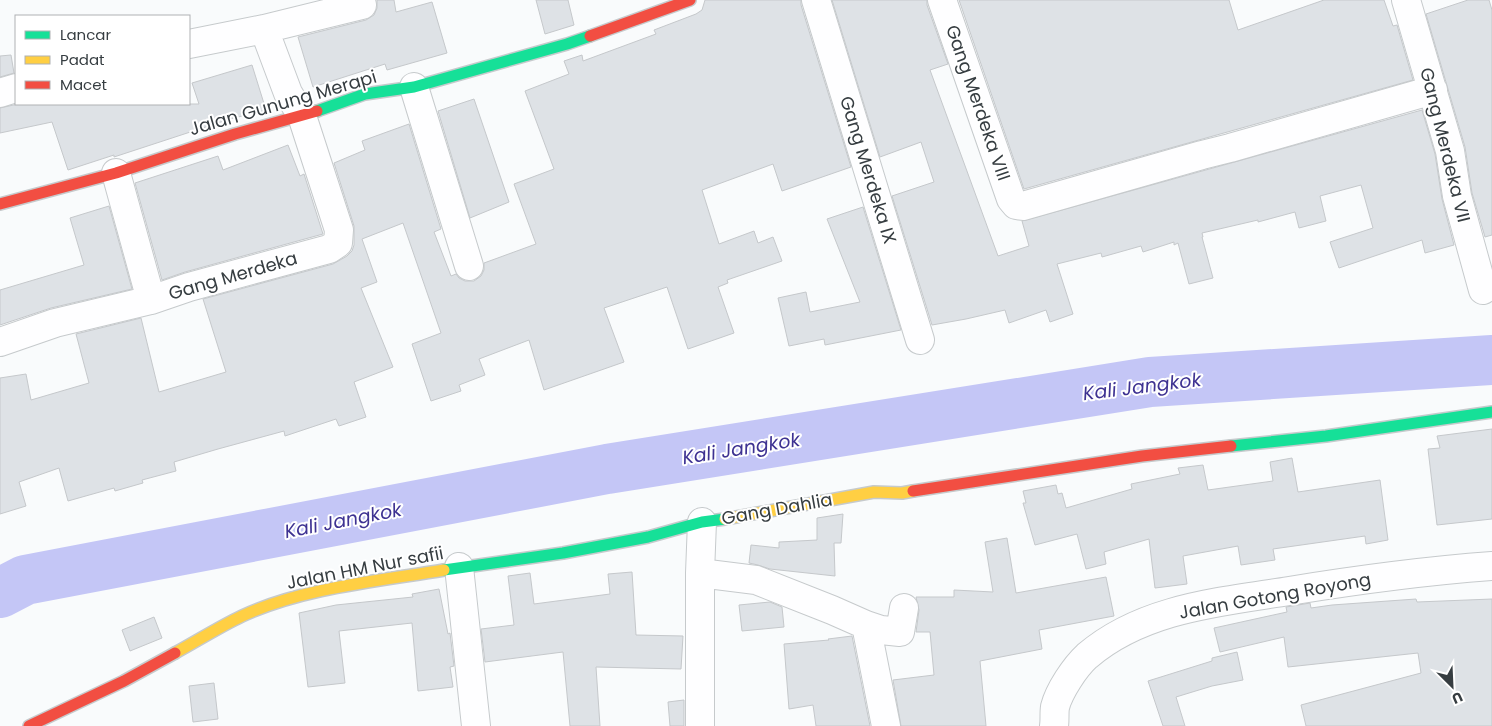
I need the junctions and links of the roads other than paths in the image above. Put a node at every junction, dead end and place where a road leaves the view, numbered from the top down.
1 (690, 0) edge
2 (816, 0) edge
3 (942, 0) edge
4 (1406, 0) edge
5 (361, 2) edge
6 (264, 29) junction
7 (190, 44) edge
8 (414, 87) junction
9 (15, 88) edge
10 (1433, 90) junction
11 (0, 93) edge
12 (302, 116) junction
13 (116, 173) junction
14 (0, 204) edge
15 (469, 266) dead end
16 (1483, 290) dead end
17 (151, 300) junction
18 (920, 340) dead end
19 (0, 342) edge
20 (1492, 412) edge
21 (702, 522) junction
22 (1492, 566) edge
23 (459, 567) junction
24 (700, 573) junction
25 (904, 608) dead end
26 (866, 626) junction
27 (67, 718) edge
28 (1060, 724) edge
29 (29, 726) edge
30 (476, 726) edge
31 (700, 726) edge
32 (886, 726) edge

1 - 8 street, Jalan Gunung Merapi
2 - 18 street, Gang Merdeka IX
3 - 10 street, Gang Merdeka VIII
4 - 10 street, Gang Merdeka VII
5 - 6 street
6 - 7 street
6 - 12 street
8 - 12 street, Jalan Gunung Merapi
8 - 15 street
9 - 11 street
10 - 16 street, Gang Merdeka VII
12 - 13 street, Jalan Gunung Merapi
12 - 17 street, Gang Merdeka
13 - 14 street, Jalan Gunung Merapi
13 - 17 street
17 - 19 street, Gang Merdeka
20 - 21 street, Gang Dahlia
21 - 23 street, Jalan HM Nur safii
21 - 24 street, Gang Dahlia
22 - 28 street, Jalan Gotong Royong
23 - 27 street, Jalan HM Nur safii
23 - 30 street
24 - 26 street
24 - 31 street, Gang Dahlia
25 - 26 street
26 - 32 street
27 - 29 street, Jalan HM Nur safii

